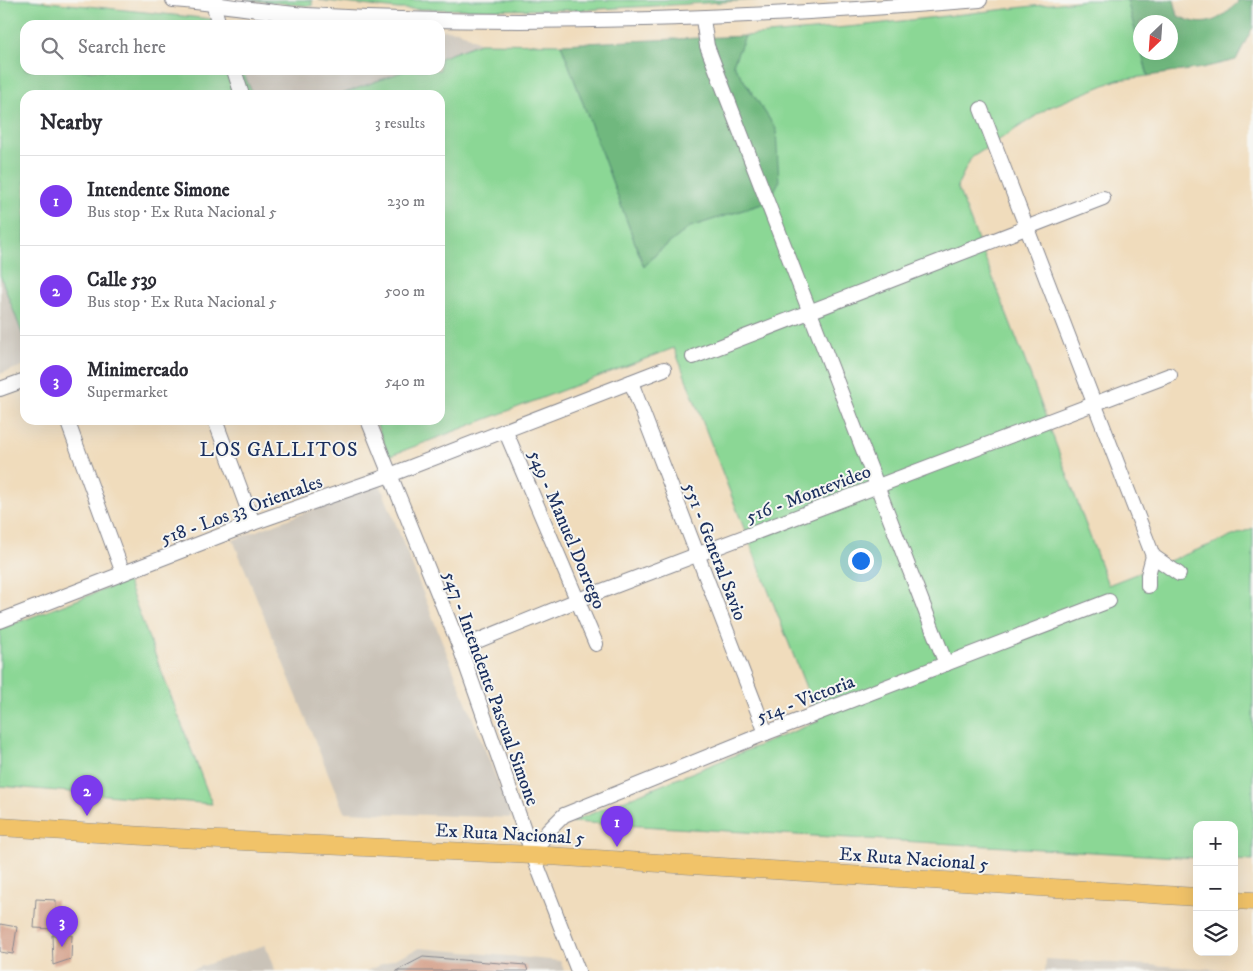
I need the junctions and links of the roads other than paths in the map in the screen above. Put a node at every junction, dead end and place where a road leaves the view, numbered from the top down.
1 (172, 0) edge
2 (980, 0) edge
3 (213, 3) junction
4 (703, 19) junction
5 (218, 20) edge
6 (236, 75) edge
7 (240, 90) edge
8 (981, 109) dead end
9 (1103, 198) dead end
10 (1026, 228) junction
11 (810, 312) junction
12 (693, 357) dead end
13 (664, 369) dead end
14 (1170, 375) dead end
15 (20, 382) edge
16 (631, 382) junction
17 (0, 389) edge
18 (1094, 404) junction
19 (69, 425) edge
20 (218, 425) edge
21 (370, 425) edge
22 (505, 430) junction
23 (390, 475) junction
24 (877, 486) junction
25 (253, 524) junction
26 (697, 555) junction
27 (1153, 556) junction
28 (123, 573) junction
29 (1179, 574) dead end
30 (1148, 586) dead end
31 (578, 600) junction
32 (1109, 601) dead end
33 (0, 621) edge
34 (596, 644) dead end
35 (460, 648) junction
36 (946, 664) junction
37 (766, 733) junction
38 (0, 827) edge
39 (534, 855) junction
40 (1193, 897) edge
41 (1238, 900) edge
42 (1253, 901) edge
43 (578, 971) edge

1 - 3 street
2 - 4 street
3 - 4 street
3 - 5 street
4 - 11 street
6 - 7 street
8 - 10 street
9 - 10 street
10 - 11 street
10 - 18 street
11 - 12 street
11 - 24 street
13 - 16 street, 518 - Los 33 Orientales
14 - 18 street, 516 - Montevideo
15 - 17 street
16 - 22 street, 518 - Los 33 Orientales
16 - 26 street, 551 - General Savio
18 - 24 street, 516 - Montevideo
18 - 27 street
19 - 28 street
20 - 25 street
21 - 23 street, 547 - Intendente Pascual Simone
22 - 23 street, 518 - Los 33 Orientales
22 - 31 street, 549 - Manuel Dorrego
23 - 25 street, 518 - Los 33 Orientales
23 - 35 street, 547 - Intendente Pascual Simone
24 - 26 street, 516 - Montevideo
24 - 36 street
25 - 28 street, 518 - Los 33 Orientales
26 - 31 street, 516 - Montevideo
26 - 37 street, 551 - General Savio
27 - 29 street
27 - 30 street
28 - 33 street, 518 - Los 33 Orientales
31 - 34 street, 549 - Manuel Dorrego
31 - 35 street, 516 - Montevideo
32 - 36 street, 514 - Victoria
35 - 39 street, 547 - Intendente Pascual Simone
36 - 37 street, 514 - Victoria
37 - 39 street, 514 - Victoria
38 - 39 main road, Ex Ruta Nacional 5
39 - 40 main road, Ex Ruta Nacional 5
39 - 43 street, 547 - Intendente Pascual Simone
41 - 42 main road

